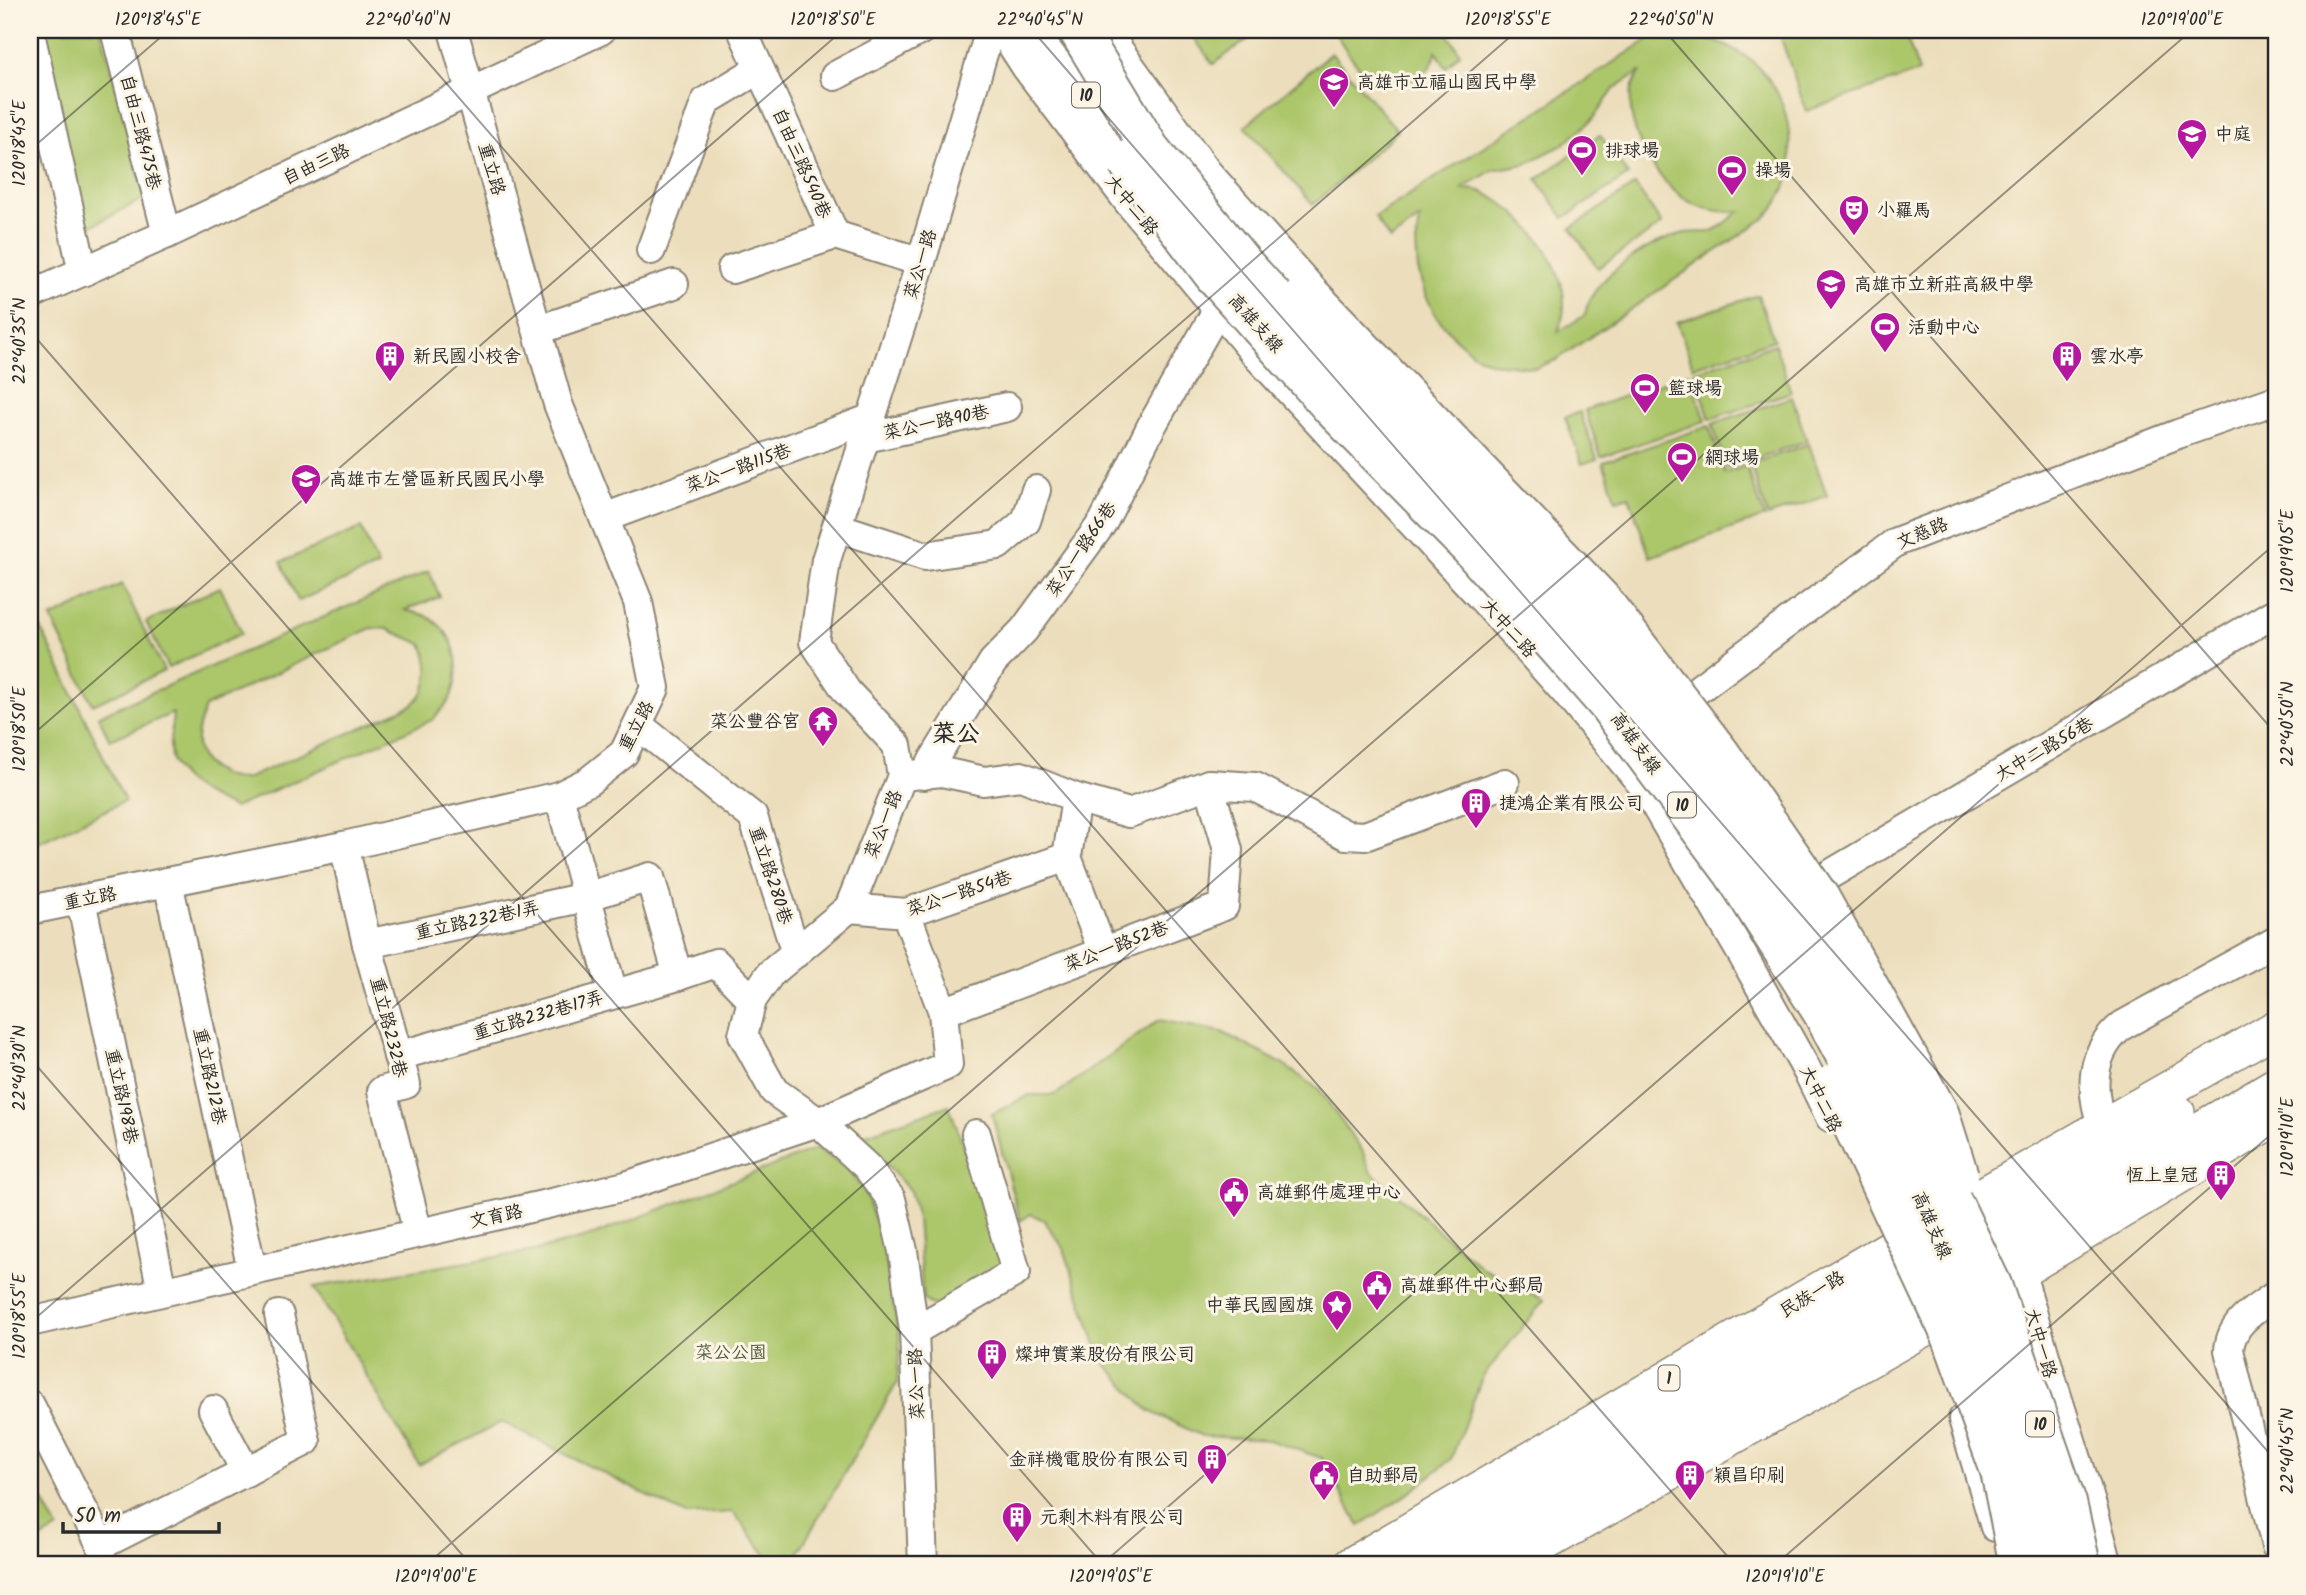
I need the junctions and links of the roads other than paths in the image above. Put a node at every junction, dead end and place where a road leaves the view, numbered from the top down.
1 (116, 30) edge
2 (453, 30) edge
3 (601, 30) edge
4 (742, 30) edge
5 (921, 30) edge
6 (990, 30) edge
7 (1002, 30) edge
8 (1025, 30) edge
9 (1045, 30) edge
10 (1078, 30) edge
11 (1088, 30) edge
12 (1098, 30) edge
13 (1115, 30) edge
14 (30, 33) edge
15 (759, 69) junction
16 (835, 76) dead end
17 (470, 92) junction
18 (1126, 160) junction
19 (167, 234) junction
20 (835, 235) junction
21 (651, 250) dead end
22 (921, 262) junction
23 (732, 269) dead end
24 (83, 272) junction
25 (674, 284) dead end
26 (30, 295) edge
27 (1218, 309) junction
28 (538, 330) junction
29 (2276, 400) edge
30 (1007, 407) dead end
31 (868, 428) junction
32 (1036, 490) dead end
33 (604, 518) junction
34 (837, 527) junction
35 (2276, 612) edge
36 (1681, 701) junction
37 (638, 725) junction
38 (1615, 752) junction
39 (913, 775) junction
40 (1505, 783) dead end
41 (1209, 784) junction
42 (559, 796) junction
43 (1076, 798) junction
44 (344, 846) junction
45 (1066, 857) junction
46 (1733, 873) junction
47 (168, 882) junction
48 (1812, 885) junction
49 (586, 897) junction
50 (81, 900) junction
51 (849, 908) junction
52 (30, 910) edge
53 (906, 913) junction
54 (2276, 941) edge
55 (367, 944) junction
56 (1103, 951) junction
57 (796, 953) junction
58 (678, 976) junction
59 (613, 993) junction
60 (752, 1000) junction
61 (943, 1013) junction
62 (2276, 1028) edge
63 (2276, 1054) edge
64 (398, 1056) junction
65 (2276, 1084) edge
66 (2276, 1118) edge
67 (818, 1122) junction
68 (2103, 1127) junction
69 (976, 1134) dead end
70 (418, 1233) junction
71 (2002, 1241) junction
72 (252, 1270) junction
73 (1911, 1284) junction
74 (162, 1291) junction
75 (2276, 1295) edge
76 (279, 1315) dead end
77 (30, 1322) edge
78 (914, 1331) junction
79 (2054, 1387) junction
80 (1962, 1393) junction
81 (30, 1405) edge
82 (213, 1410) dead end
83 (246, 1472) junction
84 (2276, 1546) edge
85 (2019, 1551) edge
86 (1515, 1563) edge
87 (923, 1565) edge
88 (1352, 1565) edge
89 (1408, 1565) edge
90 (1459, 1565) edge
91 (2053, 1565) edge
92 (2081, 1565) edge
93 (2108, 1565) edge

1 - 19 street, 自由三路475巷
2 - 17 street, 重立路
3 - 17 street, 自由三路
4 - 15 street, 自由三路540巷
5 - 16 street
6 - 22 street, 菜公一路
7 - 27 street, 大中二路
8 - 18 highway
9 - 18 highway, 高雄支線 / 10
10 - 71 highway, 高雄支線 / 10, bridge
11 - 36 street
12 - 71 highway, bridge
13 - 36 street
14 - 24 street
15 - 20 street, 自由三路540巷
15 - 21 street
17 - 19 street, 自由三路
17 - 28 street, 重立路
18 - 46 highway, 高雄支線 / 10, bridge
19 - 24 street, 自由三路
20 - 22 street
20 - 23 street, 自由三路540巷
22 - 31 street, 菜公一路
24 - 26 street, 自由三路
25 - 28 street
27 - 38 street, 大中二路
27 - 39 street, 菜公一路66巷
28 - 33 street, 重立路
29 - 36 street, 文慈路
30 - 31 street, 菜公一路90巷
31 - 33 street, 菜公一路115巷
31 - 34 street, 菜公一路
32 - 34 street
33 - 37 street, 重立路
34 - 39 street, 菜公一路
35 - 48 street, 大中二路56巷
36 - 38 street, 文慈路
36 - 48 street
37 - 42 street, 重立路
37 - 57 street, 重立路280巷
38 - 73 street, 大中二路
39 - 43 street
39 - 51 street, 菜公一路
40 - 41 street
41 - 43 street
41 - 56 street, 菜公一路52巷
42 - 44 street, 重立路
42 - 49 street
43 - 45 street
44 - 47 street, 重立路
44 - 55 street, 重立路232巷
45 - 53 street, 菜公一路54巷
45 - 56 street
46 - 85 highway, bridge
46 - 91 highway, 高雄支線 / 10, bridge
47 - 50 street, 重立路
47 - 72 street, 重立路212巷
48 - 71 street
49 - 55 street, 重立路232巷1弄
49 - 58 street, 重立路232巷1弄
49 - 59 street
50 - 52 street, 重立路
50 - 74 street, 重立路198巷
51 - 53 street, 菜公一路54巷
51 - 57 street, 菜公一路
53 - 61 street
54 - 68 street
55 - 64 street, 重立路232巷
56 - 61 street, 菜公一路52巷
57 - 60 street, 菜公一路
58 - 59 street, 重立路232巷17弄
58 - 60 street, 重立路232巷17弄
59 - 64 street, 重立路232巷17弄
60 - 67 street, 菜公一路
61 - 67 street, 文育路
62 - 68 main road, 民族一路 / 1
63 - 71 main road, 民族一路 / 1
64 - 70 street, 重立路232巷
65 - 71 main road, 民族一路 / 1
66 - 71 main road, 民族一路 / 1
67 - 70 street, 文育路
67 - 78 street, 菜公一路
68 - 71 main road, 民族一路 / 1
69 - 78 street
70 - 72 street, 文育路
71 - 73 main road, 民族一路 / 1
71 - 73 main road, 民族一路 / 1
71 - 79 street, 大中一路
71 - 92 highway, 高雄支線 / 10, bridge
72 - 74 street, 文育路
73 - 80 street
73 - 86 main road, 民族一路 / 1
73 - 88 main road, 民族一路 / 1
73 - 89 main road, 民族一路 / 1
73 - 90 main road, 民族一路 / 1
74 - 77 street, 文育路
75 - 84 street
76 - 83 street
78 - 87 street, 菜公一路
79 - 80 street
79 - 93 street, 大中一路
80 - 85 highway
80 - 85 street
81 - 83 street
82 - 83 street

